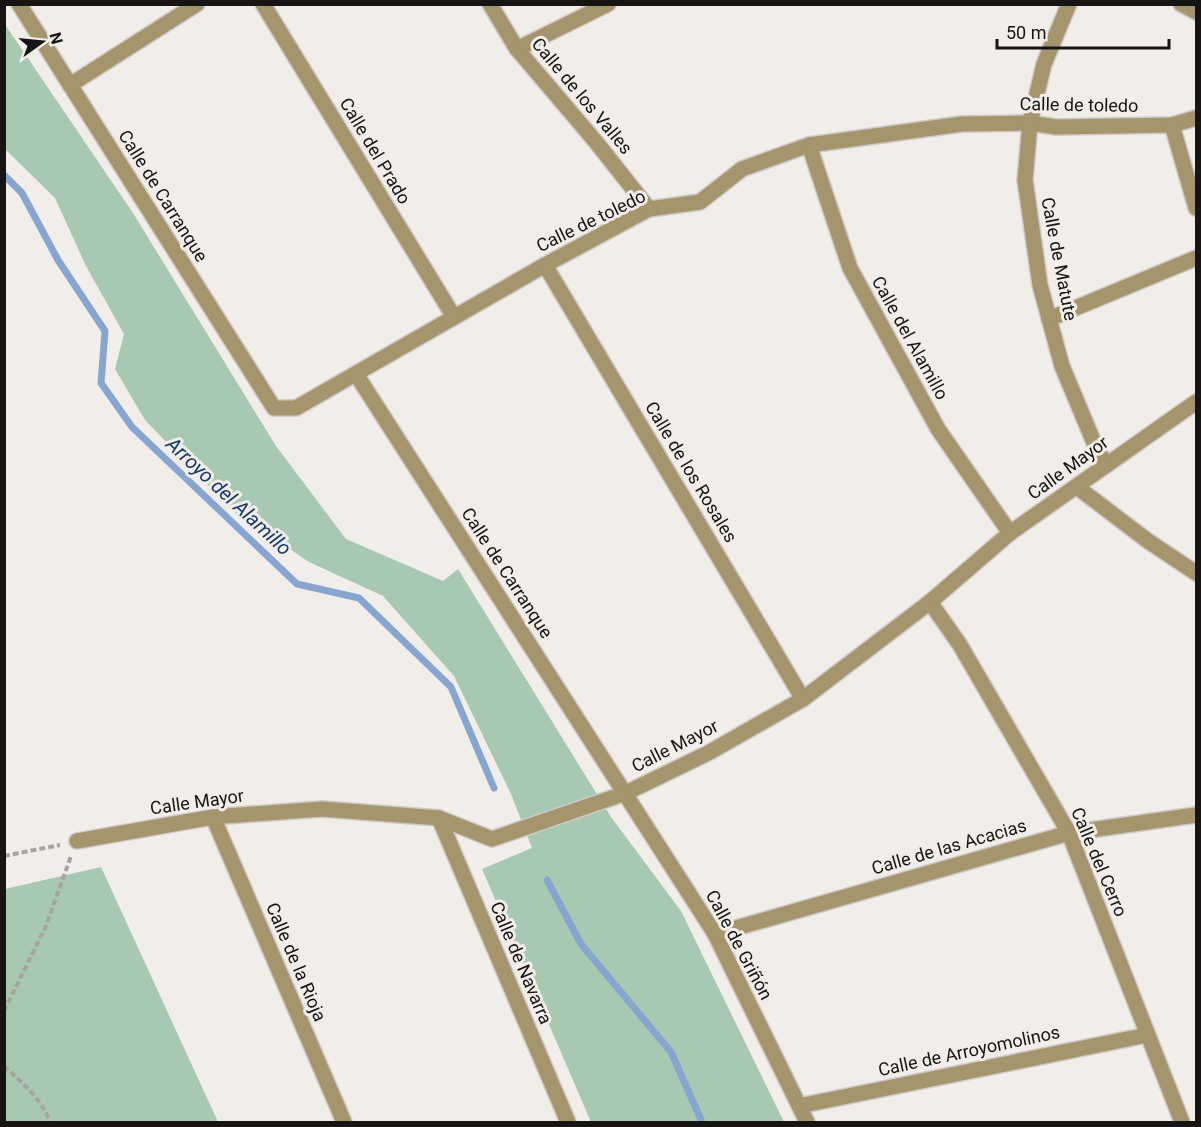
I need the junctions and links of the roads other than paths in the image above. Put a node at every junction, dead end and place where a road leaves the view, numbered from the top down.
1 (19, 4) edge
2 (197, 4) edge
3 (263, 4) edge
4 (490, 4) edge
5 (608, 4) edge
6 (1069, 4) edge
7 (1181, 4) edge
8 (1197, 12) edge
9 (517, 48) junction
10 (70, 85) junction
11 (1197, 118) edge
12 (1030, 123) junction
13 (1172, 125) junction
14 (809, 145) junction
15 (1197, 208) edge
16 (649, 210) junction
17 (1197, 258) edge
18 (545, 265) junction
19 (454, 317) junction
20 (1049, 319) junction
21 (356, 374) junction
22 (1197, 402) edge
23 (274, 408) joint
24 (1106, 465) junction
25 (1077, 487) junction
26 (1010, 533) junction
27 (1197, 573) edge
28 (930, 602) junction
29 (803, 699) junction
30 (626, 793) junction
31 (1197, 815) edge
32 (213, 817) junction
33 (439, 818) junction
34 (1069, 833) junction
35 (77, 841) road end
36 (715, 934) junction
37 (1147, 1035) junction
38 (799, 1106) junction
39 (344, 1122) edge
40 (568, 1122) edge
41 (807, 1122) edge
42 (1182, 1122) edge

1 - 10 street, Calle de Carranque
2 - 10 street
3 - 19 street, Calle del Prado
4 - 9 street, Calle de los Valles
5 - 9 street
6 - 12 street, Calle de Matute
7 - 8 street
9 - 16 street, Calle de los Valles
10 - 23 street, Calle de Carranque
11 - 13 street, Calle de toledo
12 - 13 street, Calle de toledo
12 - 14 street, Calle de toledo
12 - 20 street, Calle de Matute
13 - 15 street
14 - 16 street, Calle de toledo
14 - 26 street, Calle del Alamillo
16 - 18 street, Calle de toledo
17 - 20 street
18 - 19 street, Calle de toledo
18 - 29 street, Calle de los Rosales
19 - 21 street, Calle de toledo
20 - 24 street, Calle de Matute
21 - 23 street, Calle de toledo
21 - 30 street, Calle de Carranque
22 - 24 street, Calle Mayor
24 - 25 street, Calle Mayor
25 - 26 street, Calle Mayor
25 - 27 street
26 - 28 street, Calle Mayor
28 - 29 street, Calle Mayor
28 - 34 street, Calle del Cerro
29 - 30 street, Calle Mayor
30 - 33 street, Calle Mayor
30 - 36 street, Calle de Griñón
31 - 34 street, Calle de las Acacias
32 - 33 street, Calle Mayor
32 - 35 street, Calle Mayor
32 - 39 street, Calle de la Rioja
33 - 40 street, Calle de Navarra
34 - 36 street, Calle de las Acacias
34 - 37 street, Calle del Cerro
36 - 38 street, Calle de Griñón
37 - 38 street, Calle de Arroyomolinos
37 - 42 street, Calle del Cerro
38 - 41 street, Calle de Griñón

